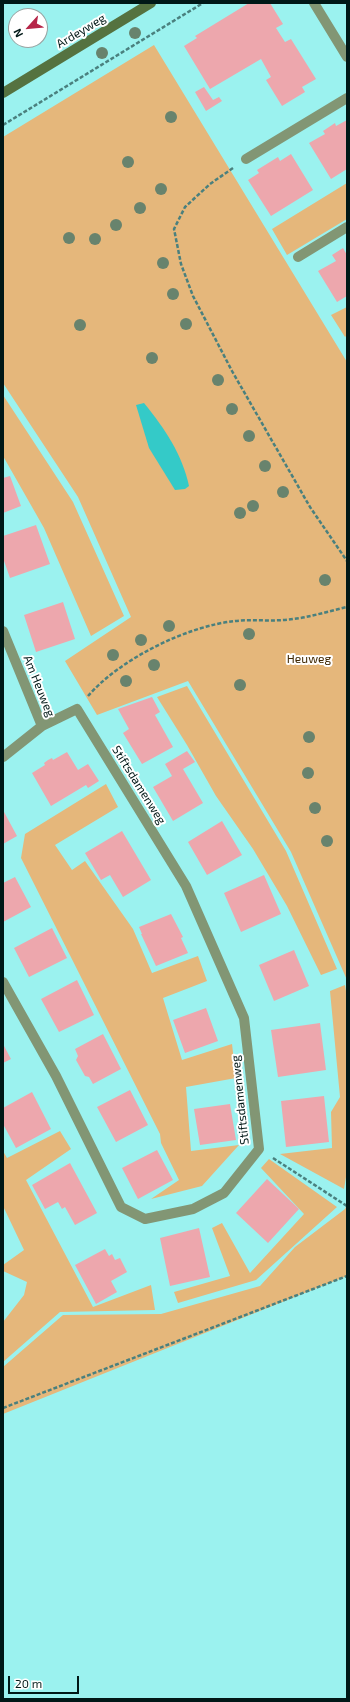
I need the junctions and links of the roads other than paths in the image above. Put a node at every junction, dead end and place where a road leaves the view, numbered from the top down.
1 (151, 3) edge
2 (314, 3) edge
3 (347, 57) edge
4 (3, 94) edge
5 (347, 98) edge
6 (246, 159) road end
7 (347, 227) edge
8 (298, 257) dead end
9 (3, 631) edge
10 (42, 726) junction
11 (3, 757) edge
12 (3, 982) edge

1 - 4 main road, Ardeyweg
2 - 3 street
5 - 6 street
7 - 8 street
9 - 10 street, Am Heuweg
10 - 11 street, Am Heuweg
10 - 12 street, Stiftsdamenweg

